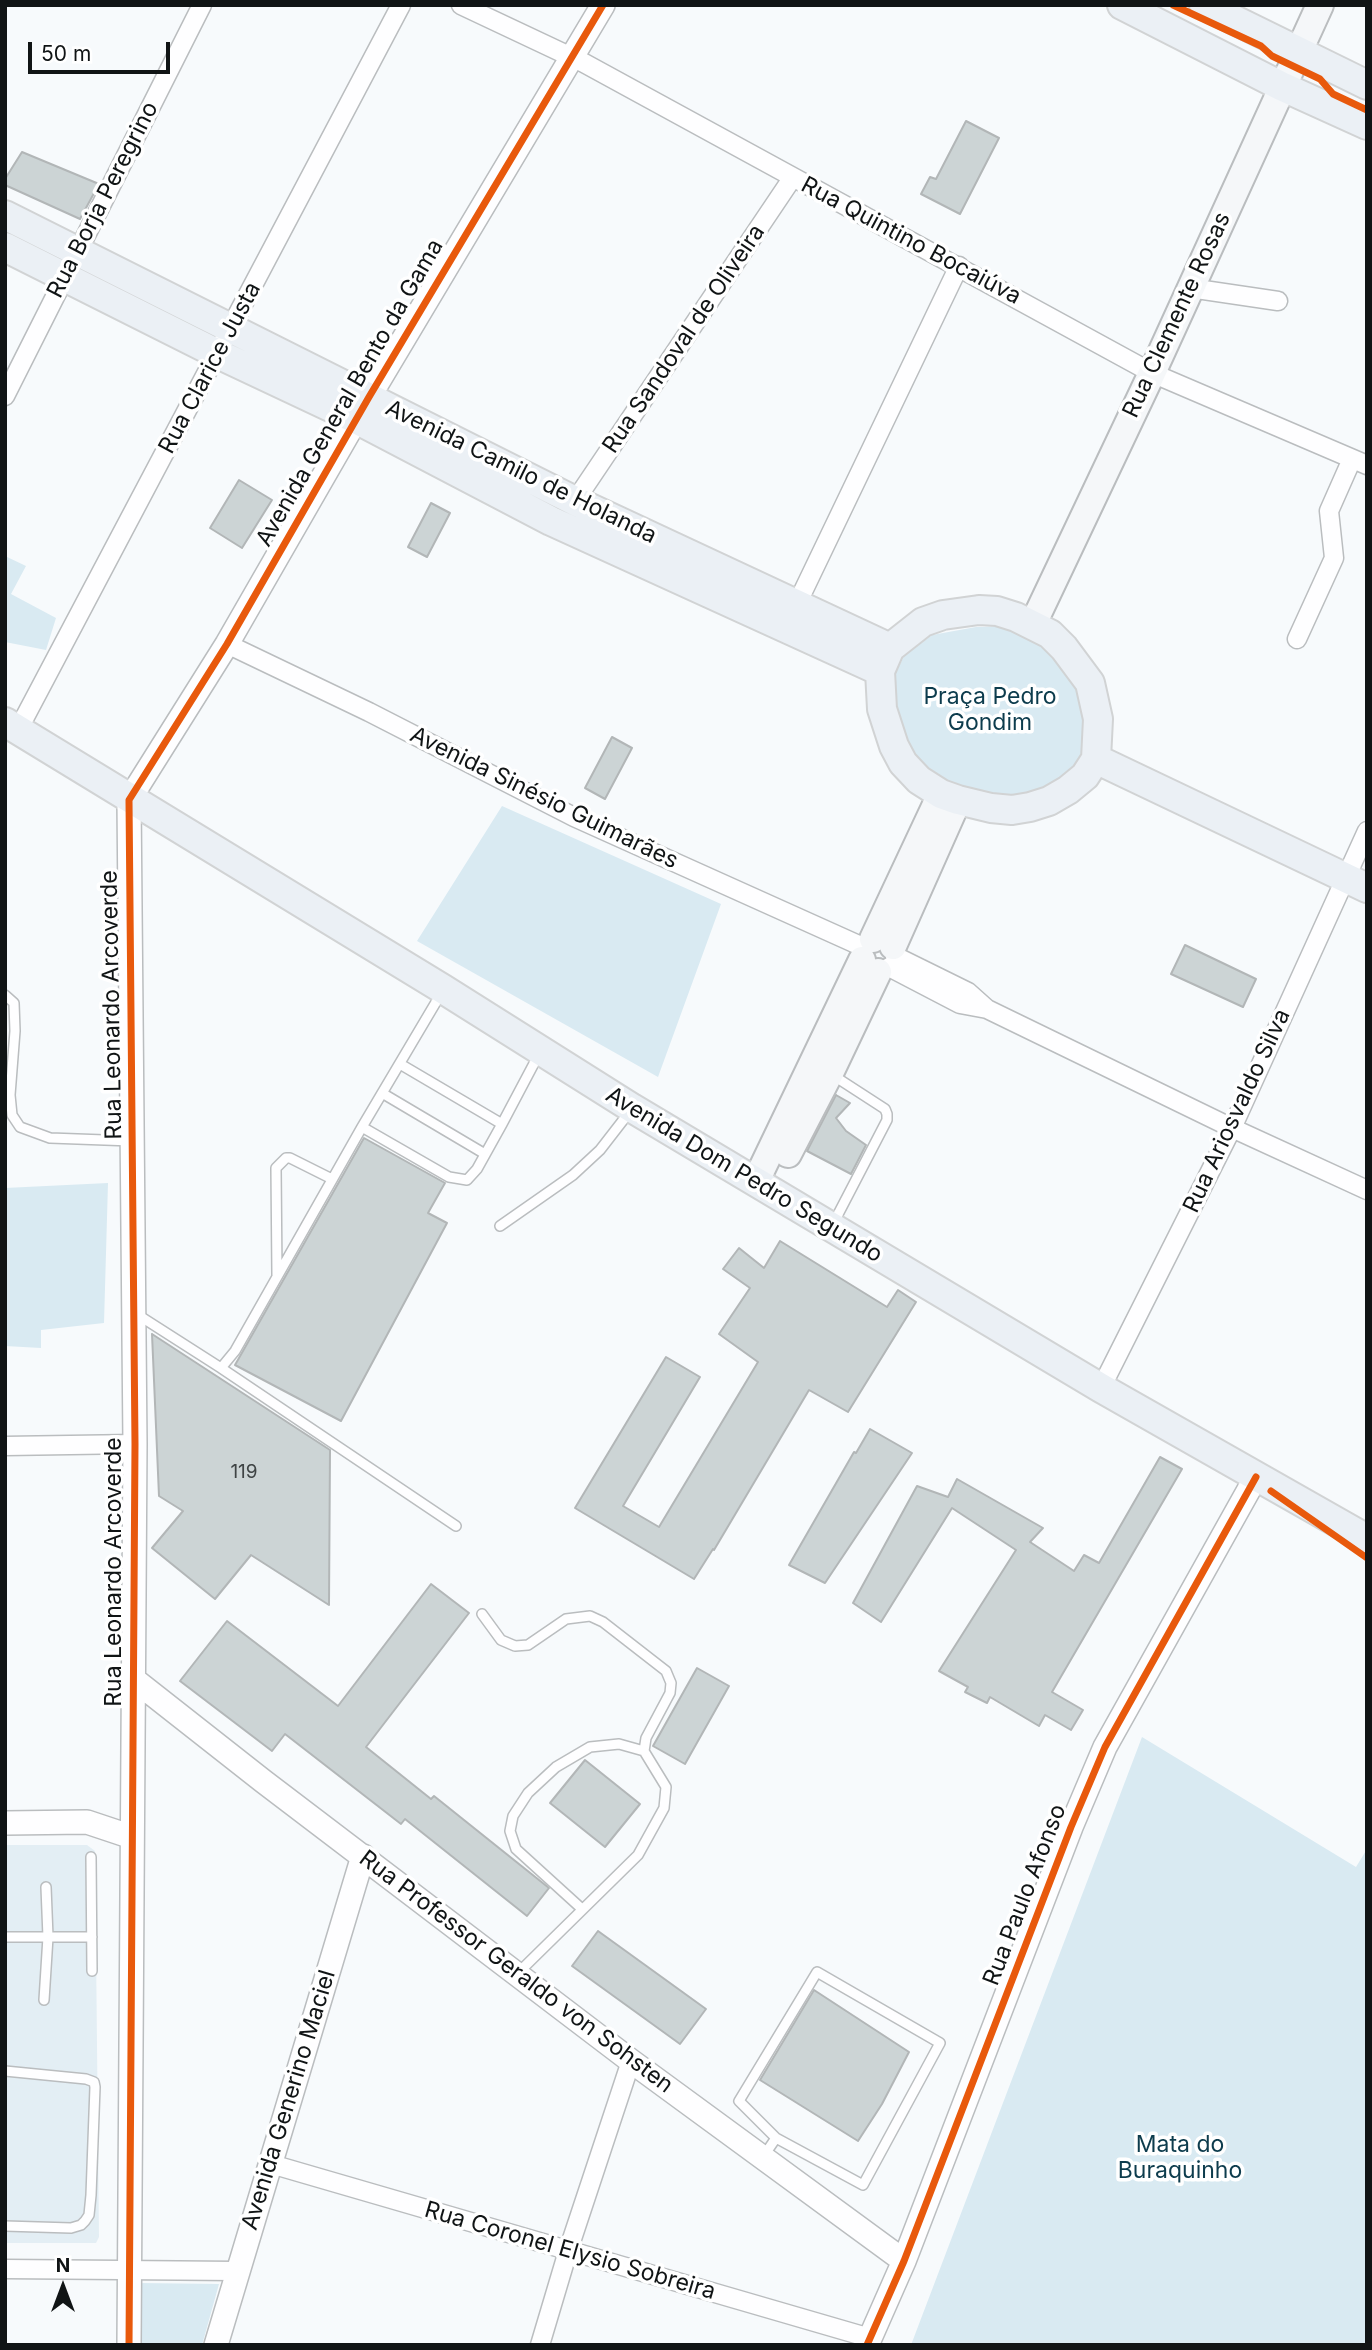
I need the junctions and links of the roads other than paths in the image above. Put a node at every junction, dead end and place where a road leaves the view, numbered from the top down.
1 (202, 5) edge
2 (401, 5) edge
3 (461, 5) edge
4 (603, 5) edge
5 (1122, 5) edge
6 (1204, 5) edge
7 (1320, 5) edge
8 (1298, 50) junction
9 (571, 57) junction
10 (1367, 85) edge
11 (1281, 86) junction
12 (1367, 125) edge
13 (793, 177) junction
14 (5, 215) edge
15 (5, 247) edge
16 (77, 251) junction
17 (959, 266) junction
18 (64, 277) junction
19 (1191, 288) junction
20 (1278, 301) dead end
21 (225, 342) junction
22 (1152, 373) junction
23 (5, 396) edge
24 (362, 408) junction
25 (1359, 462) edge
26 (575, 501) junction
27 (796, 606) junction
28 (1033, 624) junction
29 (1297, 639) dead end
30 (227, 644) junction
31 (885, 660) junction
32 (12, 726) edge
33 (1096, 759) junction
34 (950, 797) junction
35 (129, 800) junction
36 (1367, 831) edge
37 (1356, 883) edge
38 (879, 955) junction
39 (443, 989) junction
40 (5, 995) edge
41 (541, 1051) junction
42 (400, 1064) junction
43 (830, 1073) junction
44 (382, 1093) junction
45 (632, 1108) junction
46 (502, 1124) junction
47 (362, 1126) junction
48 (1232, 1128) junction
49 (133, 1141) junction
50 (485, 1154) junction
51 (332, 1179) junction
52 (763, 1185) junction
53 (1367, 1190) edge
54 (500, 1226) dead end
55 (831, 1228) junction
56 (277, 1276) junction
57 (134, 1312) junction
58 (221, 1368) junction
59 (1101, 1388) junction
60 (135, 1444) junction
61 (5, 1446) edge
62 (1256, 1477) junction
63 (456, 1525) dead end
64 (1367, 1539) edge
65 (482, 1614) dead end
66 (132, 1678) junction
67 (644, 1751) junction
68 (132, 1804) junction
69 (87, 1822) junction
70 (5, 1823) edge
71 (132, 1837) junction
72 (363, 1856) junction
73 (91, 1857) dead end
74 (46, 1887) dead end
75 (582, 1909) junction
76 (5, 1937) edge
77 (48, 1937) junction
78 (92, 1937) junction
79 (92, 1971) dead end
80 (517, 1974) junction
81 (44, 2000) dead end
82 (631, 2061) junction
83 (5, 2071) edge
84 (776, 2138) junction
85 (763, 2158) junction
86 (271, 2164) junction
87 (5, 2226) edge
88 (568, 2251) junction
89 (904, 2261) junction
90 (5, 2269) edge
91 (128, 2270) junction
92 (236, 2271) junction
93 (869, 2341) edge
94 (129, 2345) edge
95 (215, 2345) edge
96 (540, 2345) edge

1 - 16 street, Rua Borja Peregrino
2 - 21 street, Rua Clarice Justa
3 - 9 street, Rua Quintino Bocaiúva
4 - 9 street, Avenida General Bento da Gama
5 - 11 main road
6 - 8 main road
7 - 8 main road, Rua Clemente Rosas
8 - 10 main road
8 - 11 main road, Rua Clemente Rosas
9 - 13 street, Rua Quintino Bocaiúva
9 - 24 street, Avenida General Bento da Gama
11 - 12 main road
11 - 19 main road, Rua Clemente Rosas
13 - 17 street, Rua Quintino Bocaiúva
13 - 26 street, Rua Sandoval de Oliveira
14 - 16 main road, Avenida Camilo de Holanda
15 - 18 main road, Avenida Camilo de Holanda
16 - 18 street, Rua Borja Peregrino
16 - 21 main road, Avenida Camilo de Holanda
17 - 22 street, Rua Quintino Bocaiúva
17 - 27 street
18 - 21 main road, Avenida Camilo de Holanda
18 - 23 street, Rua Borja Peregrino
19 - 20 street
19 - 22 main road, Rua Clemente Rosas
21 - 24 main road, Avenida Camilo de Holanda
21 - 32 street, Rua Clarice Justa
22 - 25 street, Rua Quintino Bocaiúva
22 - 28 main road, Rua Clemente Rosas
24 - 26 main road, Avenida Camilo de Holanda
24 - 30 street, Avenida General Bento da Gama
24 - 31 main road, Avenida Camilo de Holanda
25 - 29 street
26 - 27 main road, Avenida Camilo de Holanda
27 - 31 main road, Avenida Camilo de Holanda
28 - 31 main road
28 - 33 main road
30 - 35 street, Avenida General Bento da Gama
30 - 38 street, Avenida Sinésio Guimarães
31 - 34 main road
32 - 35 main road, Avenida Dom Pedro Segundo
33 - 34 main road
33 - 37 main road
34 - 38 main road
35 - 39 main road, Avenida Dom Pedro Segundo
35 - 49 street, Rua Leonardo Arcoverde
36 - 37 street, Rua Ariosvaldo Silva
37 - 48 street, Rua Ariosvaldo Silva
38 - 43 main road
38 - 48 street, Avenida Sinésio Guimarães
38 - 52 main road
39 - 41 main road, Avenida Dom Pedro Segundo
39 - 42 lane
40 - 49 lane
41 - 45 main road, Avenida Dom Pedro Segundo
41 - 46 lane
42 - 44 lane
42 - 46 lane
43 - 52 main road
43 - 55 lane
44 - 47 lane
44 - 50 lane
45 - 52 main road, Avenida Dom Pedro Segundo
45 - 54 lane
46 - 50 lane
47 - 50 lane
47 - 51 lane
48 - 53 street, Avenida Sinésio Guimarães
48 - 59 street, Rua Ariosvaldo Silva
49 - 57 street, Rua Leonardo Arcoverde
51 - 56 lane
51 - 56 lane
52 - 55 main road, Avenida Dom Pedro Segundo
55 - 59 main road, Avenida Dom Pedro Segundo
56 - 58 lane
57 - 58 lane
57 - 60 street, Rua Leonardo Arcoverde
58 - 63 lane
59 - 62 main road, Avenida Dom Pedro Segundo
60 - 61 street
60 - 66 street, Rua Leonardo Arcoverde
62 - 64 main road, Avenida Dom Pedro Segundo
62 - 89 street, Rua Paulo Afonso
65 - 67 lane
66 - 68 street, Rua Leonardo Arcoverde
66 - 72 street, Rua Professor Geraldo von Sohsten
67 - 75 lane
67 - 75 lane
68 - 69 street
68 - 71 street, Rua Leonardo Arcoverde
69 - 70 street
69 - 71 street
71 - 91 street, Rua Leonardo Arcoverde
72 - 80 street, Rua Professor Geraldo von Sohsten
72 - 86 street, Avenida Generino Maciel
73 - 78 lane
74 - 77 lane
75 - 80 lane
76 - 77 lane
77 - 78 lane
77 - 81 lane
78 - 79 lane
80 - 82 street, Rua Professor Geraldo von Sohsten
82 - 85 street, Rua Professor Geraldo von Sohsten
82 - 88 street
83 - 87 lane
84 - 84 lane
84 - 85 lane
85 - 89 street, Rua Professor Geraldo von Sohsten
86 - 88 street, Rua Coronel Elysio Sobreira
86 - 92 street, Avenida Generino Maciel
88 - 93 street, Rua Coronel Elysio Sobreira
88 - 96 street
89 - 93 street, Rua Paulo Afonso
90 - 91 street
91 - 92 street
91 - 94 street, Rua Leonardo Arcoverde
92 - 95 street, Avenida Generino Maciel

